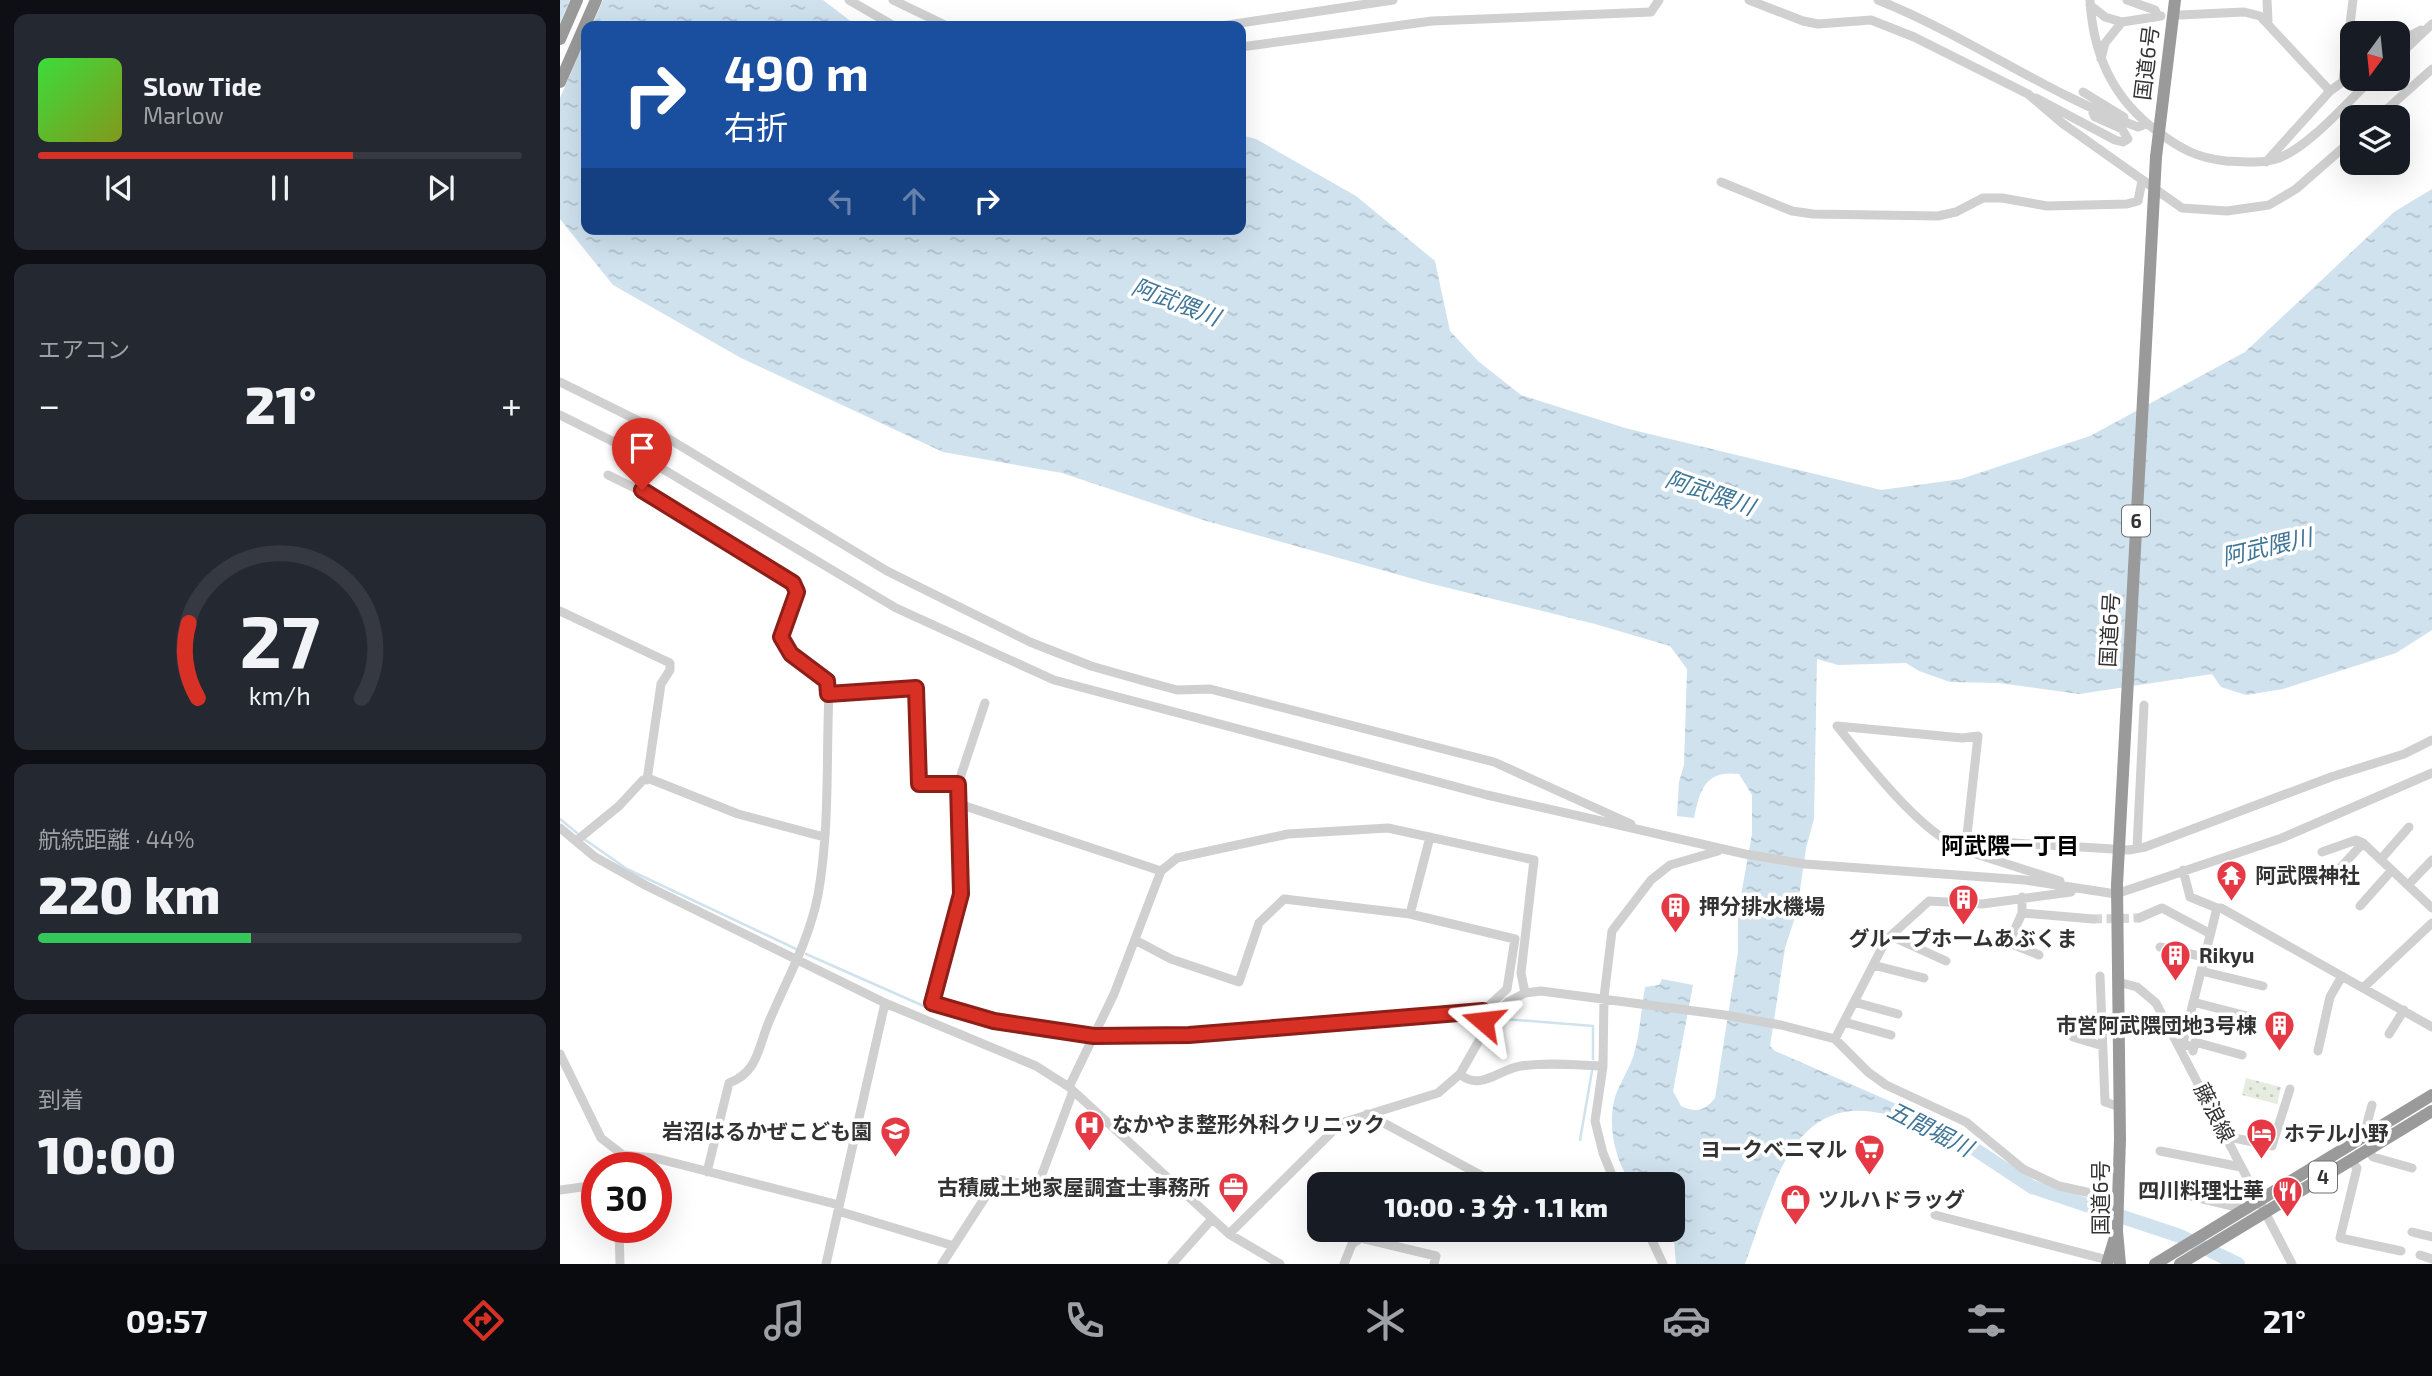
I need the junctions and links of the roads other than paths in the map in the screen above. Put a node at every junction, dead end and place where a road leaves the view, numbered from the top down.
1 (577, 0) edge
2 (596, 0) edge
3 (849, 0) edge
4 (893, 0) edge
5 (1393, 0) edge
6 (1659, 0) edge
7 (1749, 0) edge
8 (1878, 0) edge
9 (2127, 0) edge
10 (2175, 0) edge
11 (2267, 0) edge
12 (2353, 0) edge
13 (2090, 2) edge
14 (2180, 15) dead end
15 (587, 21) edge
16 (885, 21) edge
17 (937, 21) edge
18 (2268, 21) junction
19 (2352, 21) edge
20 (1246, 22) edge
21 (2122, 22) junction
22 (2431, 25) edge
23 (581, 34) edge
24 (2410, 36) edge
25 (560, 39) edge
26 (2410, 45) edge
27 (1246, 46) edge
28 (2101, 61) junction
29 (2432, 69) edge
30 (560, 82) edge
31 (2340, 83) edge
32 (2330, 91) junction
33 (2359, 91) edge
34 (2083, 92) dead end
35 (2028, 94) junction
36 (2392, 105) edge
37 (2095, 111) junction
38 (2146, 124) junction
39 (2134, 125) junction
40 (2158, 132) junction
41 (2340, 151) edge
42 (2266, 162) junction
43 (2142, 181) junction
44 (1721, 182) dead end
45 (560, 382) edge
46 (560, 415) edge
47 (608, 475) dead end
48 (560, 611) edge
49 (828, 694) junction
50 (985, 704) dead end
51 (2144, 705) dead end
52 (2432, 740) edge
53 (2432, 773) edge
54 (647, 780) junction
55 (958, 784) junction
56 (959, 804) junction
57 (2409, 827) dead end
58 (562, 834) edge
59 (1655, 835) junction
60 (824, 836) junction
61 (1430, 837) junction
62 (576, 841) junction
63 (1966, 841) junction
64 (2363, 843) junction
65 (2137, 848) junction
66 (1724, 850) junction
67 (1970, 850) junction
68 (2322, 852) dead end
69 (2381, 859) junction
70 (2432, 860) edge
71 (2183, 870) junction
72 (2392, 870) junction
73 (1161, 871) junction
74 (2332, 877) dead end
75 (2409, 885) junction
76 (2116, 889) junction
77 (2092, 891) junction
78 (2022, 897) junction
79 (2360, 906) dead end
80 (2217, 908) junction
81 (2432, 908) edge
82 (2022, 913) junction
83 (1410, 914) junction
84 (2139, 918) tunnel mouth
85 (2093, 919) tunnel mouth
86 (2432, 923) edge
87 (2209, 933) junction
88 (1893, 937) junction
89 (1135, 940) junction
90 (2161, 947) dead end
91 (2039, 955) dead end
92 (2204, 957) junction
93 (799, 960) junction
94 (1947, 961) dead end
95 (1874, 965) junction
96 (2202, 971) junction
97 (2100, 975) dead end
98 (2342, 976) junction
99 (1924, 978) dead end
100 (2118, 982) junction
101 (2263, 986) dead end
102 (2364, 987) junction
103 (1525, 993) junction
104 (1607, 998) junction
105 (1854, 1002) junction
106 (2193, 1002) junction
107 (885, 1003) junction
108 (2404, 1010) junction
109 (1483, 1011) junction
110 (1898, 1014) dead end
111 (2251, 1017) dead end
112 (1844, 1022) junction
113 (1489, 1023) junction
114 (2432, 1027) edge
115 (2389, 1034) dead end
116 (1891, 1035) dead end
117 (1094, 1036) junction
118 (2073, 1037) dead end
119 (1835, 1039) junction
120 (2103, 1046) junction
121 (2193, 1048) junction
122 (2318, 1051) dead end
123 (560, 1054) edge
124 (2242, 1055) dead end
125 (1603, 1066) junction
126 (2189, 1066) junction
127 (1460, 1074) junction
128 (1071, 1089) junction
129 (2290, 1090) dead end
130 (2432, 1095) edge
131 (2372, 1105) dead end
132 (2120, 1107) junction
133 (2432, 1111) edge
134 (1367, 1114) junction
135 (2370, 1133) junction
136 (2225, 1136) junction
137 (2368, 1150) junction
138 (2160, 1151) dead end
139 (619, 1152) edge
140 (2351, 1160) junction
141 (672, 1163) edge
142 (2241, 1167) junction
143 (2412, 1167) dead end
144 (707, 1172) junction
145 (1475, 1172) edge
146 (1611, 1172) edge
147 (2144, 1185) dead end
148 (581, 1187) edge
149 (560, 1190) edge
150 (2118, 1203) junction
151 (2261, 1206) junction
152 (839, 1208) junction
153 (2245, 1209) junction
154 (1935, 1216) dead end
155 (1212, 1219) junction
156 (2117, 1231) junction
157 (2412, 1232) dead end
158 (1229, 1234) junction
159 (2432, 1237) edge
160 (1653, 1242) edge
161 (619, 1243) edge
162 (954, 1247) junction
163 (2121, 1249) junction
164 (2401, 1251) dead end
165 (2420, 1255) dead end
166 (2432, 1259) edge
167 (2112, 1263) edge
168 (620, 1264) edge
169 (826, 1264) edge
170 (942, 1264) edge
171 (1172, 1264) edge
172 (1280, 1264) edge
173 (1344, 1264) edge
174 (1434, 1264) edge
175 (1663, 1264) edge
176 (2126, 1264) edge
177 (2155, 1264) edge
178 (2180, 1264) edge
179 (2292, 1264) edge

1 - 25 highway
2 - 15 highway
3 - 16 street
4 - 17 street
5 - 20 street
6 - 27 street
7 - 35 street
8 - 37 street
9 - 21 street
10 - 40 highway, 国道6号 / 6
11 - 18 street
12 - 19 street
13 - 21 street
13 - 28 street
14 - 18 street
18 - 32 street
21 - 28 street
22 - 24 street
22 - 26 street
23 - 30 highway
28 - 38 street
29 - 36 street
31 - 32 street
32 - 42 street
33 - 42 street
34 - 39 street
35 - 37 street
35 - 43 street
37 - 39 street
38 - 39 street
38 - 40 street
40 - 42 street
40 - 76 highway, 国道6号 / 6, bridge
41 - 43 street
43 - 44 street
45 - 59 street
46 - 59 street
47 - 49 street
48 - 54 street
49 - 55 street
49 - 60 street
50 - 55 street
51 - 65 street
52 - 65 street
53 - 71 street
54 - 60 street
54 - 62 street
55 - 56 street
56 - 73 street
56 - 117 street
57 - 69 street
58 - 62 street
59 - 66 street
60 - 93 street
61 - 73 street
61 - 83 street
61 - 103 street
62 - 93 street
63 - 65 street
63 - 67 street
63 - 67 street
64 - 68 street
64 - 69 street
64 - 74 street
66 - 77 street
66 - 104 street
67 - 77 street
69 - 72 street
70 - 75 street
71 - 76 street
71 - 80 street
72 - 75 street
72 - 79 street
73 - 89 street
75 - 81 street
76 - 77 street
76 - 100 highway, 国道6号 / 6
77 - 78 street
78 - 82 street
78 - 88 street
80 - 87 street
80 - 98 street
82 - 85 street
82 - 91 street
83 - 89 street
83 - 109 street
84 - 87 street
86 - 102 street
87 - 92 street
88 - 94 street
88 - 95 street
89 - 117 street
90 - 92 street
92 - 96 street
93 - 107 street
93 - 144 street
95 - 99 street
95 - 105 street
96 - 101 street
96 - 106 street
97 - 120 street
98 - 102 street
98 - 122 street
100 - 126 street, 藤浪線
100 - 132 highway, 国道6号 / 6
102 - 108 street
103 - 104 street
103 - 113 street
104 - 119 street
104 - 125 street
105 - 110 street
105 - 112 street
106 - 111 street
106 - 121 street
107 - 128 street
107 - 152 street
108 - 114 street
108 - 115 street
109 - 113 street
109 - 117 street
112 - 116 street
112 - 119 street
113 - 127 street
117 - 128 street
118 - 120 street
119 - 150 street
120 - 132 street
121 - 124 street
121 - 126 street
123 - 139 street
125 - 127 street
125 - 146 street
126 - 136 street, 藤浪線
127 - 134 street
128 - 155 street
128 - 162 street
129 - 136 street
130 - 135 highway, 4
131 - 135 street
132 - 150 highway, 国道6号 / 6
133 - 137 highway, 4
134 - 145 street
134 - 158 street
135 - 151 highway, 4
136 - 142 street, 藤浪線
137 - 140 highway, 4
137 - 143 street
138 - 142 street
140 - 151 highway, 4
140 - 164 street
141 - 144 street
142 - 151 street, 藤浪線
144 - 152 street
147 - 153 street
148 - 149 street
150 - 156 highway, 国道6号 / 6
151 - 153 highway, 4
151 - 178 highway, 4
151 - 179 street, 藤浪線
152 - 162 street
152 - 169 street
153 - 177 highway, 4
154 - 167 street
155 - 158 street
155 - 171 street
156 - 163 highway, 国道6号 / 6
156 - 167 highway, 6
157 - 159 street
158 - 172 street
160 - 175 street
161 - 168 street
162 - 170 street
163 - 167 highway, 国道6号 / 6
163 - 176 highway
165 - 166 street
173 - 174 street

